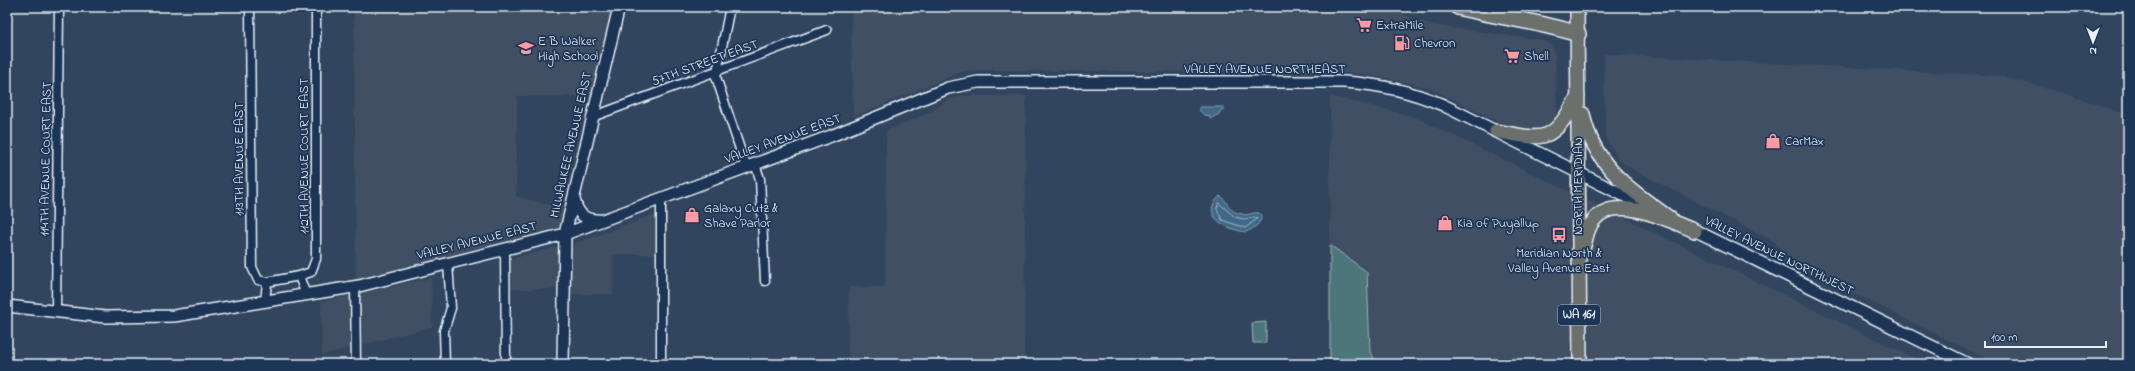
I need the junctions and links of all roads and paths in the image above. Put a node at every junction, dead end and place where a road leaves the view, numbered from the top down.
1 (59, 7) edge
2 (250, 7) edge
3 (316, 7) edge
4 (619, 7) edge
5 (730, 7) edge
6 (1458, 7) edge
7 (1578, 7) edge
8 (827, 30) dead end
9 (1578, 34) junction
10 (716, 71) junction
11 (934, 94) joint
12 (1579, 95) junction
13 (592, 117) junction
14 (1496, 131) junction
15 (751, 166) junction
16 (1578, 174) junction
17 (574, 197) junction
18 (661, 198) junction
19 (607, 218) junction
20 (1671, 219) junction
21 (1695, 230) junction
22 (565, 234) junction
23 (505, 249) junction
24 (448, 263) junction
25 (1579, 266) junction
26 (299, 276) junction
27 (765, 281) dead end
28 (267, 282) junction
29 (355, 287) junction
30 (306, 295) junction
31 (265, 302) junction
32 (7, 306) edge
33 (56, 312) junction
34 (445, 363) dead end
35 (356, 364) edge
36 (506, 364) edge
37 (563, 364) edge
38 (661, 364) edge
39 (1580, 364) edge
40 (1968, 364) edge

1 - 33 street, 114TH AVENUE COURT EAST
2 - 28 street, 113TH AVENUE EAST
3 - 26 street, 112TH AVENUE COURT EAST
4 - 13 main road, MILWAUKEE AVENUE EAST
5 - 10 street
6 - 9 highway
7 - 9 main road, NORTH MERIDIAN / WA 161
8 - 10 street, 57TH STREET EAST
9 - 12 main road, NORTH MERIDIAN / WA 161
10 - 13 street, 57TH STREET EAST
10 - 15 street
11 - 14 main road, VALLEY AVENUE NORTHEAST
11 - 15 main road, VALLEY AVENUE EAST
12 - 14 main road
12 - 16 main road, NORTH MERIDIAN / WA 161
12 - 20 main road
13 - 17 main road, MILWAUKEE AVENUE EAST
14 - 16 main road, VALLEY AVENUE NORTHEAST
15 - 18 main road, VALLEY AVENUE EAST
15 - 27 street
16 - 20 main road, VALLEY AVENUE NORTHWEST
16 - 25 main road, NORTH MERIDIAN / WA 161
17 - 19 main road
17 - 22 main road, MILWAUKEE AVENUE EAST
18 - 19 main road, VALLEY AVENUE EAST
18 - 38 street
19 - 22 main road, VALLEY AVENUE EAST
20 - 21 main road, VALLEY AVENUE NORTHWEST
21 - 25 main road
21 - 40 main road, VALLEY AVENUE NORTHWEST
22 - 23 main road, VALLEY AVENUE EAST
22 - 37 main road, MILWAUKEE AVENUE EAST
23 - 24 main road, VALLEY AVENUE EAST
23 - 36 street
24 - 29 main road, VALLEY AVENUE EAST
24 - 34 street
25 - 39 main road, NORTH MERIDIAN / WA 161
26 - 28 street
26 - 30 street
28 - 31 street
29 - 30 main road, VALLEY AVENUE EAST
29 - 35 street
30 - 31 main road, VALLEY AVENUE EAST
31 - 33 main road, VALLEY AVENUE EAST
32 - 33 main road, VALLEY AVENUE EAST

